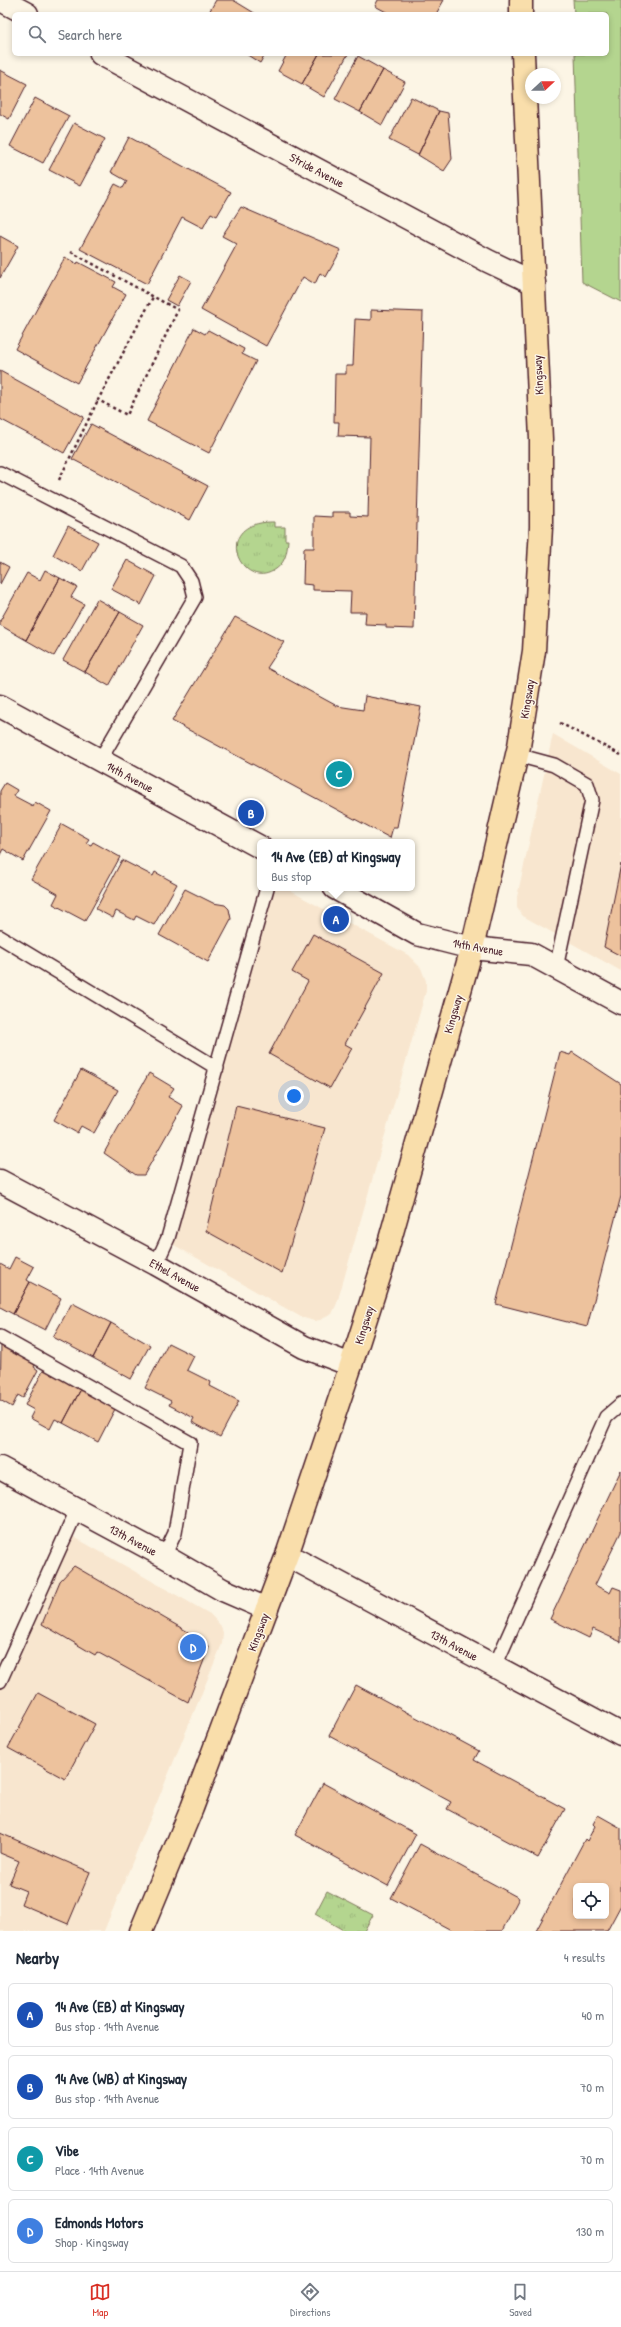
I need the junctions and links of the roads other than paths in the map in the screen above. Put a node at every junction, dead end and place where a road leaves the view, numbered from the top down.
1 (0, 0) edge
2 (521, 0) edge
3 (22, 12) edge
4 (522, 12) edge
5 (105, 56) edge
6 (523, 56) edge
7 (534, 283) junction
8 (0, 473) edge
9 (0, 706) edge
10 (517, 755) junction
11 (100, 760) junction
12 (257, 845) edge
13 (266, 891) edge
14 (340, 891) edge
15 (0, 937) edge
16 (472, 948) junction
17 (556, 968) junction
18 (621, 1003) edge
19 (217, 1068) junction
20 (0, 1181) edge
21 (156, 1264) junction
22 (0, 1337) edge
23 (351, 1365) junction
24 (621, 1404) edge
25 (0, 1468) edge
26 (77, 1510) junction
27 (287, 1555) junction
28 (164, 1556) junction
29 (267, 1609) junction
30 (495, 1666) junction
31 (0, 1681) edge
32 (621, 1734) edge
33 (141, 1931) edge

1 - 3 street
2 - 4 main road
5 - 7 street, Stride Avenue
6 - 7 main road, Kingsway
7 - 10 main road, Kingsway
8 - 11 lane
9 - 11 street, 14th Avenue
10 - 16 main road, Kingsway
10 - 17 lane
11 - 12 street, 14th Avenue
13 - 19 lane
14 - 16 street, 14th Avenue
15 - 19 lane
16 - 17 street, 14th Avenue
16 - 23 main road, Kingsway
17 - 18 street, 14th Avenue
19 - 21 lane
20 - 21 street, Ethel Avenue
21 - 23 street, Ethel Avenue
22 - 28 lane
23 - 27 main road, Kingsway
24 - 30 lane
25 - 26 street, 13th Avenue
26 - 28 street, 13th Avenue
26 - 31 lane
27 - 29 main road, Kingsway
27 - 30 street, 13th Avenue
28 - 29 street, 13th Avenue
29 - 33 main road, Kingsway
30 - 32 street, 13th Avenue

